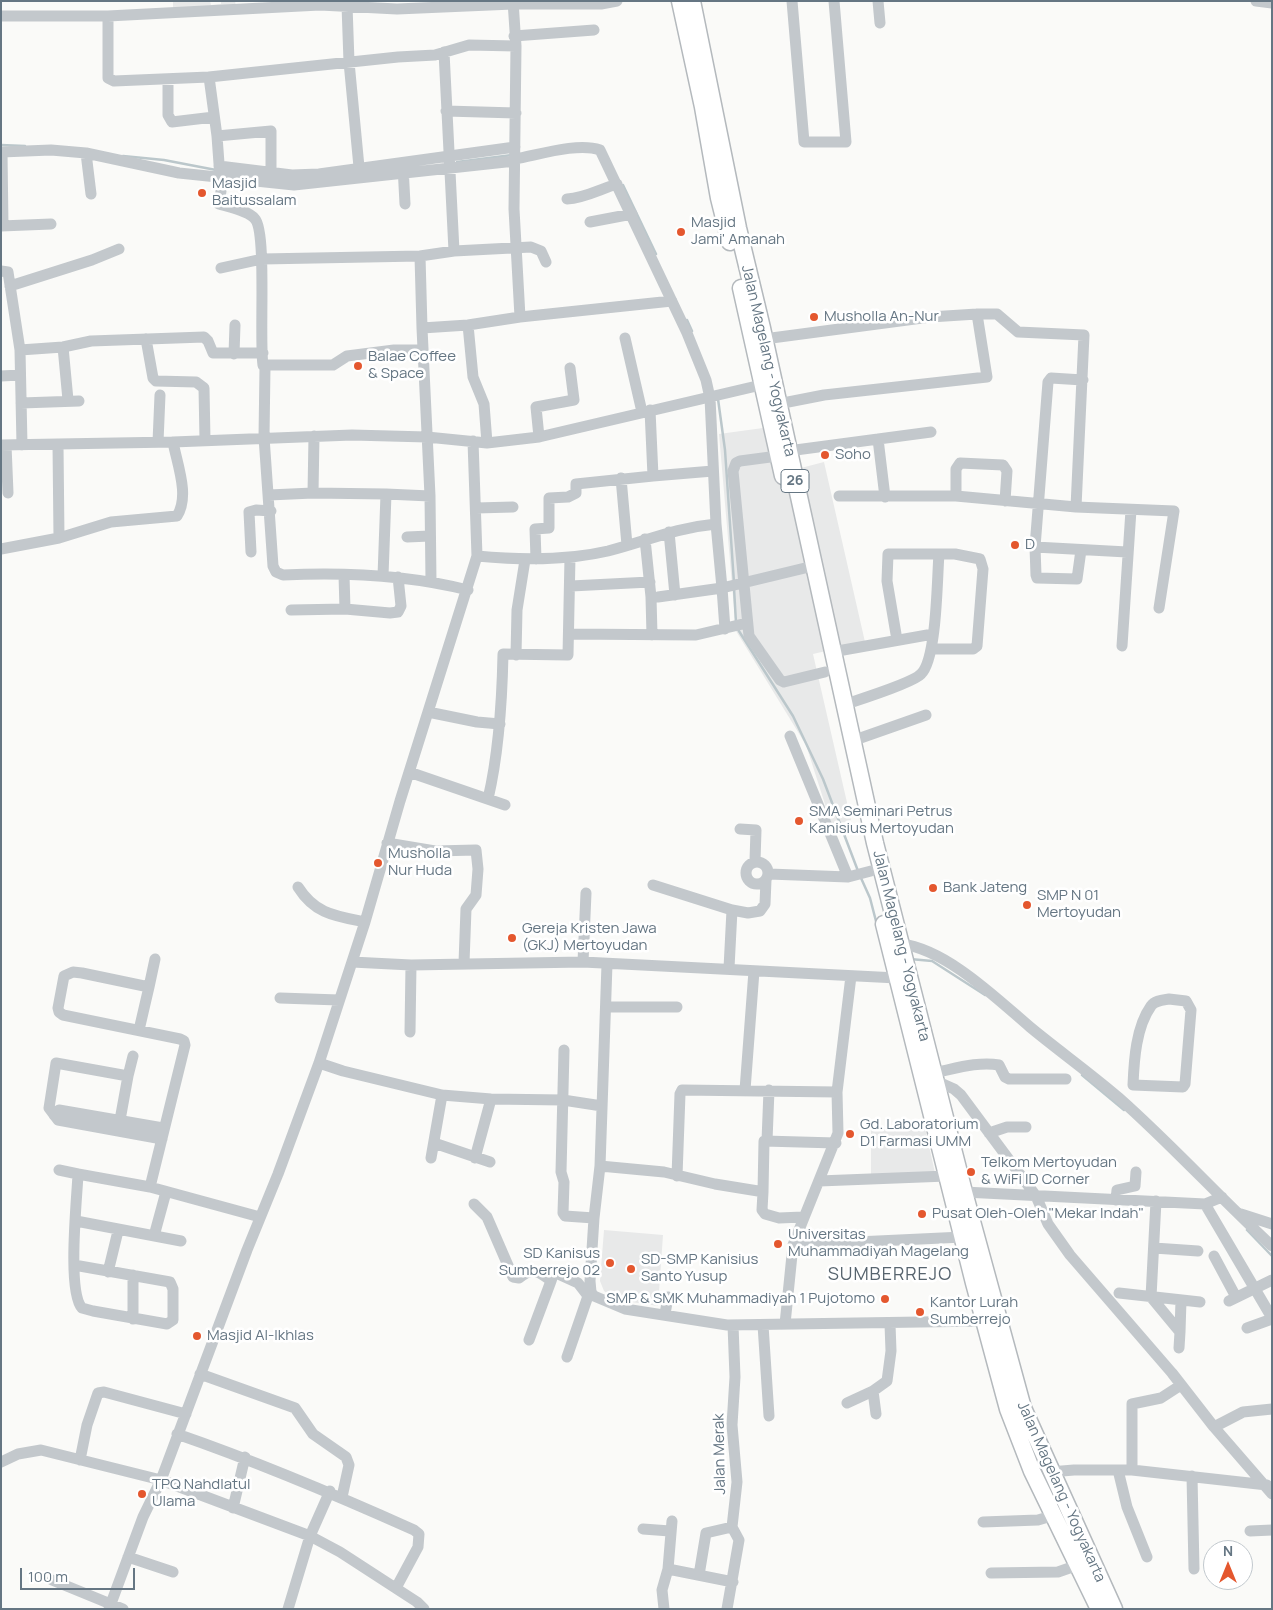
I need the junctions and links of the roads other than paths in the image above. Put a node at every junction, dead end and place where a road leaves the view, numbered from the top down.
1 (616, 1) edge
2 (680, 1) edge
3 (692, 1) edge
4 (792, 1) edge
5 (834, 1) edge
6 (878, 1) edge
7 (1256, 1) edge
8 (600, 2) edge
9 (320, 3) edge
10 (513, 3) edge
11 (1272, 3) edge
12 (273, 4) edge
13 (435, 4) edge
14 (250, 5) edge
15 (347, 5) junction
16 (185, 6) edge
17 (1, 16) edge
18 (108, 16) junction
19 (880, 24) dead end
20 (594, 30) dead end
21 (515, 41) junction
22 (444, 52) junction
23 (348, 62) junction
24 (209, 77) junction
25 (168, 80) junction
26 (446, 111) junction
27 (516, 112) junction
28 (214, 117) junction
29 (217, 136) junction
30 (2, 152) edge
31 (86, 154) junction
32 (515, 155) junction
33 (450, 162) junction
34 (359, 167) junction
35 (403, 168) junction
36 (219, 172) junction
37 (271, 173) junction
38 (616, 184) junction
39 (91, 194) dead end
40 (567, 198) dead end
41 (405, 204) dead end
42 (632, 214) junction
43 (590, 222) dead end
44 (52, 224) dead end
45 (2, 226) edge
46 (119, 248) dead end
47 (515, 248) junction
48 (454, 251) junction
49 (420, 256) junction
50 (262, 259) junction
51 (546, 262) dead end
52 (222, 268) dead end
53 (1, 271) edge
54 (10, 286) junction
55 (670, 302) junction
56 (978, 314) junction
57 (520, 317) junction
58 (235, 325) dead end
59 (468, 325) junction
60 (422, 328) junction
61 (625, 338) dead end
62 (146, 339) junction
63 (764, 339) junction
64 (63, 347) junction
65 (20, 350) junction
66 (422, 350) junction
67 (263, 353) junction
68 (234, 354) junction
69 (265, 367) junction
70 (570, 368) dead end
71 (1, 376) edge
72 (20, 376) junction
73 (1083, 380) junction
74 (761, 385) junction
75 (160, 395) dead end
76 (715, 396) junction
77 (21, 403) junction
78 (778, 404) junction
79 (646, 411) junction
80 (931, 432) dead end
81 (314, 436) junction
82 (427, 437) junction
83 (539, 437) junction
84 (264, 438) junction
85 (878, 439) junction
86 (205, 440) junction
87 (473, 441) junction
88 (158, 442) junction
89 (173, 442) junction
90 (487, 443) junction
91 (4, 445) edge
92 (22, 445) junction
93 (58, 445) junction
94 (783, 454) junction
95 (713, 470) junction
96 (653, 476) junction
97 (621, 478) junction
98 (8, 493) dead end
99 (313, 493) junction
100 (386, 494) junction
101 (269, 495) junction
102 (430, 496) junction
103 (839, 496) dead end
104 (956, 496) junction
105 (885, 497) junction
106 (1005, 501) junction
107 (1039, 503) junction
108 (476, 508) junction
109 (513, 508) dead end
110 (1076, 508) junction
111 (1131, 510) junction
112 (271, 511) junction
113 (716, 524) junction
114 (669, 532) junction
115 (430, 536) junction
116 (406, 537) dead end
117 (59, 538) junction
118 (645, 539) junction
119 (627, 545) junction
120 (1035, 547) junction
121 (1, 549) edge
122 (1081, 550) junction
123 (252, 552) dead end
124 (1127, 552) junction
125 (939, 554) junction
126 (477, 556) junction
127 (570, 557) junction
128 (530, 560) junction
129 (805, 568) junction
130 (344, 576) junction
131 (383, 576) junction
132 (398, 577) junction
133 (431, 581) junction
134 (650, 582) junction
135 (571, 586) junction
136 (733, 586) junction
137 (468, 590) junction
138 (675, 595) junction
139 (658, 597) dead end
140 (1159, 608) dead end
141 (344, 609) junction
142 (291, 610) dead end
143 (734, 627) junction
144 (569, 634) junction
145 (933, 634) junction
146 (652, 635) junction
147 (897, 640) junction
148 (1122, 646) dead end
149 (932, 649) junction
150 (832, 652) junction
151 (516, 656) junction
152 (825, 672) junction
153 (843, 706) junction
154 (428, 712) junction
155 (926, 715) dead end
156 (500, 724) junction
157 (790, 736) dead end
158 (852, 741) junction
159 (409, 772) junction
160 (488, 799) junction
161 (504, 804) dead end
162 (740, 829) dead end
163 (387, 843) junction
164 (870, 844) junction
165 (755, 861) junction
166 (869, 872) junction
167 (851, 876) junction
168 (767, 877) junction
169 (654, 885) dead end
170 (298, 887) dead end
171 (586, 893) dead end
172 (732, 910) junction
173 (365, 922) junction
174 (155, 959) dead end
175 (898, 960) junction
176 (352, 962) junction
177 (583, 962) junction
178 (464, 963) junction
179 (607, 964) junction
180 (411, 965) junction
181 (729, 968) junction
182 (754, 971) junction
183 (851, 976) junction
184 (149, 987) junction
185 (280, 998) dead end
186 (339, 1000) junction
187 (606, 1007) junction
188 (677, 1007) dead end
189 (139, 1030) junction
190 (410, 1032) dead end
191 (564, 1050) dead end
192 (133, 1056) dead end
193 (319, 1063) junction
194 (128, 1076) junction
195 (934, 1077) junction
196 (1066, 1079) dead end
197 (1133, 1085) junction
198 (745, 1090) junction
199 (769, 1090) junction
200 (837, 1092) junction
201 (442, 1095) junction
202 (1118, 1098) junction
203 (491, 1099) junction
204 (563, 1100) junction
205 (602, 1106) junction
206 (119, 1126) junction
207 (1026, 1127) dead end
208 (989, 1133) junction
209 (163, 1134) junction
210 (767, 1141) junction
211 (836, 1143) junction
212 (434, 1144) junction
213 (431, 1158) dead end
214 (475, 1158) junction
215 (490, 1162) dead end
216 (600, 1166) junction
217 (59, 1170) dead end
218 (1136, 1172) dead end
219 (78, 1174) junction
220 (678, 1176) junction
221 (947, 1176) junction
222 (819, 1181) junction
223 (150, 1187) junction
224 (166, 1192) junction
225 (763, 1192) junction
226 (964, 1192) junction
227 (1036, 1196) junction
228 (1116, 1200) junction
229 (1156, 1201) junction
230 (1214, 1201) junction
231 (474, 1204) dead end
232 (1237, 1212) junction
233 (260, 1217) junction
234 (594, 1218) junction
235 (803, 1218) junction
236 (76, 1221) junction
237 (1272, 1224) edge
238 (118, 1231) junction
239 (154, 1236) junction
240 (963, 1237) junction
241 (181, 1241) dead end
242 (793, 1245) junction
243 (1272, 1246) edge
244 (1154, 1248) junction
245 (1198, 1251) dead end
246 (1214, 1256) dead end
247 (74, 1265) junction
248 (108, 1272) junction
249 (133, 1276) junction
250 (1272, 1280) edge
251 (551, 1281) junction
252 (981, 1282) junction
253 (1254, 1287) junction
254 (1119, 1293) dead end
255 (590, 1294) junction
256 (668, 1297) dead end
257 (1151, 1297) junction
258 (1181, 1300) junction
259 (1200, 1302) dead end
260 (666, 1314) junction
261 (1272, 1318) edge
262 (133, 1319) junction
263 (985, 1321) junction
264 (785, 1324) junction
265 (890, 1324) junction
266 (733, 1325) junction
267 (763, 1325) junction
268 (1247, 1328) dead end
269 (1180, 1332) junction
270 (529, 1340) dead end
271 (1179, 1348) dead end
272 (567, 1357) dead end
273 (200, 1374) junction
274 (1181, 1384) junction
275 (873, 1391) junction
276 (847, 1403) dead end
277 (1272, 1409) edge
278 (186, 1414) junction
279 (876, 1414) dead end
280 (769, 1416) dead end
281 (1214, 1427) junction
282 (177, 1434) junction
283 (245, 1457) junction
284 (80, 1460) junction
285 (1, 1462) edge
286 (1118, 1470) junction
287 (1132, 1470) junction
288 (1050, 1472) junction
289 (1192, 1476) junction
290 (161, 1480) junction
291 (1269, 1488) edge
292 (330, 1492) junction
293 (342, 1497) junction
294 (233, 1508) junction
295 (1055, 1515) junction
296 (984, 1522) dead end
297 (732, 1526) junction
298 (643, 1528) dead end
299 (1272, 1530) edge
300 (1250, 1531) dead end
301 (310, 1536) junction
302 (128, 1557) junction
303 (1147, 1557) dead end
304 (1078, 1565) junction
305 (668, 1569) junction
306 (1194, 1569) dead end
307 (173, 1572) dead end
308 (991, 1573) dead end
309 (699, 1575) junction
310 (52, 1580) dead end
311 (733, 1582) junction
312 (396, 1588) junction
313 (110, 1606) edge
314 (123, 1609) edge
315 (288, 1609) edge
316 (424, 1609) edge
317 (664, 1609) edge
318 (727, 1609) edge
319 (1099, 1609) edge
320 (1114, 1609) edge

1 - 8 street
2 - 74 highway, Jalan Magelang - Yogyakarta / 26
3 - 63 highway, Jalan Magelang - Yogyakarta / 26
4 - 5 street
6 - 19 street
7 - 11 street
8 - 10 street
9 - 12 street
9 - 15 street
10 - 13 street
10 - 21 street
12 - 14 street
13 - 15 street
14 - 16 street
15 - 23 street
16 - 18 street
17 - 18 street
18 - 25 street
20 - 21 street
21 - 22 street
21 - 27 street
22 - 23 street
22 - 26 street
23 - 24 street
23 - 34 street
24 - 25 street
24 - 28 street
25 - 28 street
26 - 27 street
26 - 33 street
27 - 32 street
28 - 29 street
29 - 36 street
29 - 37 street
30 - 31 street
30 - 45 street
31 - 36 street
31 - 39 street
32 - 33 street
32 - 38 street
32 - 47 street
33 - 35 street
33 - 48 street
34 - 35 street
34 - 37 street
35 - 36 street
35 - 41 street
36 - 37 street
36 - 50 street
38 - 40 street
38 - 42 street
42 - 43 street
42 - 55 street
44 - 45 street
46 - 54 street
47 - 48 street
47 - 51 street
47 - 57 street
48 - 49 street
49 - 50 street
49 - 60 street
50 - 52 street
50 - 67 street
53 - 54 street
54 - 65 street
55 - 57 street
55 - 76 street
56 - 63 street
56 - 73 street
56 - 78 street
57 - 59 street
58 - 68 street
59 - 60 street
59 - 90 street
60 - 66 street
61 - 79 street
62 - 64 street
62 - 68 street
62 - 86 street
63 - 78 highway, Jalan Magelang - Yogyakarta / 26
64 - 65 street
64 - 77 street
65 - 72 street
66 - 69 street
66 - 82 street
67 - 68 street
67 - 69 street
69 - 84 street
70 - 83 street
71 - 72 street
72 - 77 street
73 - 107 street
73 - 110 street
74 - 76 street
74 - 94 highway, Jalan Magelang - Yogyakarta / 26
75 - 88 street
76 - 79 street
76 - 95 street
77 - 92 street
78 - 94 highway, Jalan Magelang - Yogyakarta / 26
79 - 83 street
79 - 96 street
80 - 85 street
81 - 82 street
81 - 84 street
81 - 99 street
82 - 87 street
82 - 102 street
83 - 90 street
84 - 86 street
84 - 101 street
85 - 94 street
85 - 105 street
86 - 89 street
87 - 90 street
87 - 108 street
88 - 89 street
88 - 93 street
89 - 117 street
91 - 92 street
91 - 98 street
92 - 93 street
93 - 117 street
94 - 129 highway, Jalan Magelang - Yogyakarta / 26
94 - 136 street
94 - 150 highway, Jalan Magelang - Yogyakarta / 26
95 - 96 street
95 - 113 street
96 - 97 street
97 - 119 street
97 - 128 street
99 - 100 street
99 - 101 street
100 - 102 street
100 - 131 street
101 - 112 street
102 - 115 street
103 - 105 street
104 - 105 street
104 - 106 street
104 - 106 street
106 - 107 street
107 - 110 street
107 - 120 street
108 - 109 street
108 - 126 street
110 - 111 street
111 - 124 street
111 - 140 street
112 - 123 street
112 - 130 street
113 - 114 street
113 - 136 street
114 - 118 street
114 - 138 street
115 - 116 street
115 - 133 street
117 - 121 street
118 - 119 street
118 - 134 street
119 - 127 street
120 - 122 street
120 - 122 street
122 - 124 street
124 - 148 street
125 - 145 street
125 - 147 street
125 - 149 street
126 - 128 street
126 - 137 street
127 - 128 street
127 - 135 street
128 - 151 street
129 - 136 street
129 - 152 highway, Jalan Magelang - Yogyakarta / 26
130 - 131 street
130 - 141 street
131 - 132 street
132 - 133 street
132 - 141 street
133 - 137 street
134 - 135 street
134 - 146 street
135 - 144 street
136 - 138 street
136 - 143 street
136 - 143 street
137 - 154 street
138 - 139 street
141 - 142 street
143 - 146 street
143 - 152 street
144 - 146 street
144 - 151 street
145 - 147 street
145 - 149 street
147 - 150 street
149 - 153 street
150 - 153 highway, Jalan Magelang - Yogyakarta / 26
151 - 156 street
152 - 164 highway, Jalan Magelang - Yogyakarta / 26
153 - 158 highway, Jalan Magelang - Yogyakarta / 26
154 - 156 street
154 - 159 street
155 - 158 street
156 - 160 street
157 - 167 street
158 - 164 highway, Jalan Magelang - Yogyakarta / 26
159 - 160 street
159 - 163 street
160 - 161 street
162 - 165 street
163 - 173 street
163 - 178 street
164 - 166 highway, Jalan Magelang - Yogyakarta / 26
164 - 175 highway, Jalan Magelang - Yogyakarta / 26
165 - 168 street
165 - 168 street
166 - 167 street
166 - 175 highway, Jalan Magelang - Yogyakarta / 26
167 - 168 street
168 - 172 street
169 - 172 street
170 - 173 street
171 - 177 street
172 - 181 street
173 - 176 street
174 - 184 street
175 - 183 street
175 - 195 highway, Jalan Magelang - Yogyakarta / 26
175 - 202 street
175 - 221 highway, Jalan Magelang - Yogyakarta / 26
176 - 180 street
176 - 186 street
177 - 178 street
177 - 179 street
178 - 180 street
179 - 181 street
179 - 187 street
180 - 190 street
181 - 182 street
182 - 183 street
182 - 198 street
183 - 200 street
184 - 189 street
184 - 189 street
185 - 186 street
186 - 193 street
187 - 188 street
187 - 205 street
189 - 209 street
191 - 204 street
192 - 194 street
193 - 201 street
193 - 233 street
194 - 206 street
194 - 206 street
195 - 196 street
195 - 208 street
195 - 226 highway, Jalan Magelang - Yogyakarta / 26
197 - 197 street
197 - 202 street
198 - 199 street
198 - 220 street
199 - 200 street
199 - 210 street
200 - 211 street
201 - 203 street
201 - 212 street
202 - 230 street
203 - 204 street
203 - 214 street
204 - 205 street
204 - 234 street
205 - 216 street
206 - 209 street
207 - 208 street
208 - 227 street
209 - 223 street
210 - 211 street
210 - 225 street
211 - 222 street
212 - 213 street
212 - 214 street
214 - 215 street
216 - 220 street
216 - 234 street
217 - 219 street
218 - 228 street
219 - 223 street
219 - 236 street
220 - 225 street
221 - 222 street
221 - 240 highway, Jalan Magelang - Yogyakarta / 26
222 - 235 street
223 - 224 street
224 - 233 street
224 - 239 street
225 - 235 street
226 - 227 street
226 - 252 highway, Jalan Magelang - Yogyakarta / 26
227 - 228 street
227 - 274 street
228 - 229 street
229 - 230 street
229 - 244 street
230 - 232 street
230 - 253 street
231 - 251 street
232 - 237 street
232 - 243 street
233 - 273 street
234 - 255 street
235 - 242 street
236 - 238 street
236 - 247 street
238 - 239 street
238 - 248 street
239 - 241 street
240 - 242 street
240 - 252 highway, Jalan Magelang - Yogyakarta / 26
242 - 264 street
244 - 245 street
244 - 257 street
246 - 253 street
247 - 248 street
247 - 262 street
248 - 249 street
249 - 262 street
249 - 262 street
250 - 253 street
251 - 255 street
251 - 270 street
252 - 263 highway, Jalan Magelang - Yogyakarta / 26
252 - 288 highway, Jalan Magelang - Yogyakarta / 26
253 - 261 street
254 - 257 street
255 - 260 street
255 - 272 street
256 - 260 street
257 - 258 street
257 - 269 street
258 - 259 street
258 - 269 street
260 - 266 street
261 - 268 street
263 - 265 street
263 - 295 highway, Jalan Magelang - Yogyakarta / 26
264 - 265 street
264 - 267 street
265 - 275 street
266 - 267 street
266 - 297 street, Jalan Merak
267 - 280 street
269 - 271 street
273 - 278 street
273 - 293 street
274 - 281 street
274 - 287 street
275 - 276 street
275 - 279 street
277 - 281 street
278 - 282 street
278 - 284 street
281 - 291 street
282 - 283 street
282 - 290 street
283 - 292 street
283 - 294 street
284 - 285 street
284 - 290 street
286 - 287 street
286 - 288 street
286 - 303 street
287 - 289 street
288 - 320 highway, Jalan Magelang - Yogyakarta / 26
289 - 291 street
289 - 306 street
290 - 294 street
290 - 302 street
292 - 293 street
292 - 301 street
293 - 312 street
294 - 301 street
295 - 296 street
295 - 304 highway, Jalan Magelang - Yogyakarta / 26
297 - 309 street
297 - 311 street, Jalan Merak
298 - 305 street
299 - 300 street
301 - 312 street
301 - 315 street
302 - 307 street
302 - 313 street
304 - 308 street
304 - 319 highway, Jalan Magelang - Yogyakarta / 26
305 - 309 street
305 - 317 street
309 - 311 street
310 - 313 street
311 - 318 street, Jalan Merak
312 - 316 street
313 - 314 street

